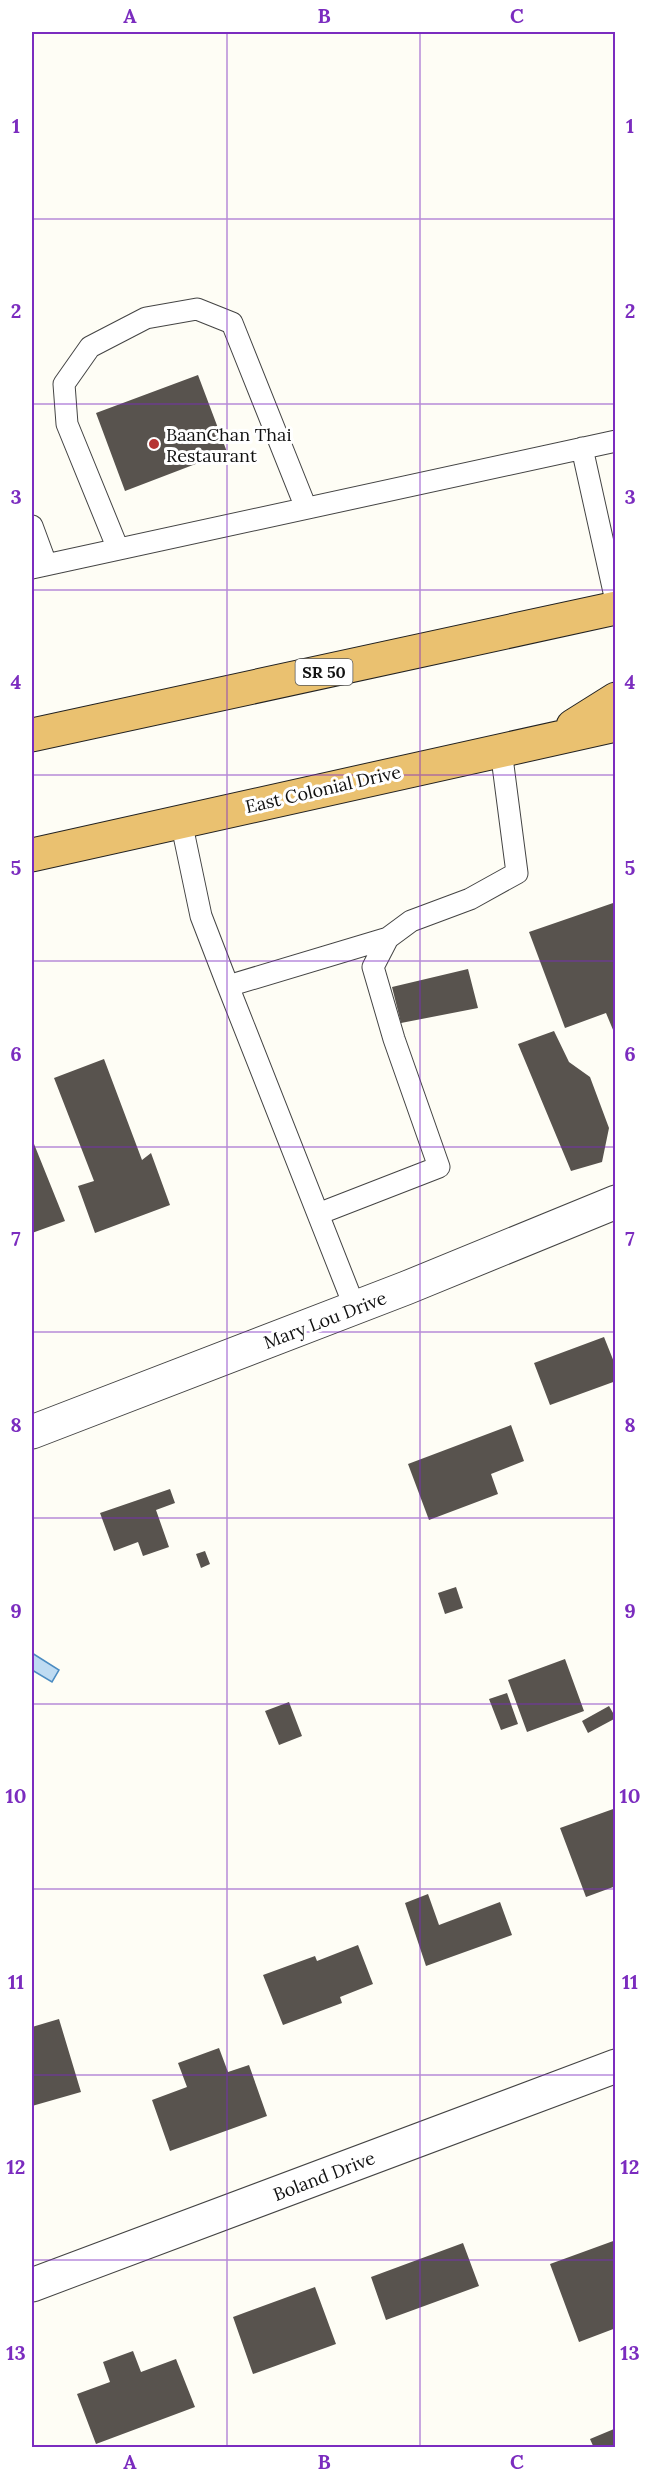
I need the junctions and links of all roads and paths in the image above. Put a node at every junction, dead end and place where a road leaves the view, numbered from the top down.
1 (615, 441) edge
2 (582, 448) junction
3 (306, 508) junction
4 (32, 526) edge
5 (118, 549) junction
6 (39, 566) edge
7 (615, 601) edge
8 (615, 608) edge
9 (615, 699) edge
10 (615, 725) edge
11 (32, 735) edge
12 (554, 738) junction
13 (501, 750) junction
14 (181, 822) junction
15 (32, 855) edge
16 (388, 938) junction
17 (228, 986) junction
18 (615, 1202) edge
19 (318, 1214) junction
20 (355, 1308) junction
21 (32, 1432) edge
22 (615, 2066) edge
23 (32, 2285) edge

1 - 2 lane
2 - 3 lane
2 - 7 lane
3 - 5 lane
3 - 5 lane
4 - 6 lane
5 - 6 lane
8 - 11 highway, SR 50
9 - 12 highway
10 - 12 highway, East Colonial Drive
12 - 13 highway, East Colonial Drive
13 - 14 highway, East Colonial Drive
13 - 16 lane
14 - 15 highway, East Colonial Drive
14 - 17 lane
16 - 17 lane
16 - 19 lane
17 - 19 lane
18 - 20 street, Mary Lou Drive
19 - 20 lane
20 - 21 street, Mary Lou Drive
22 - 23 street, Boland Drive

